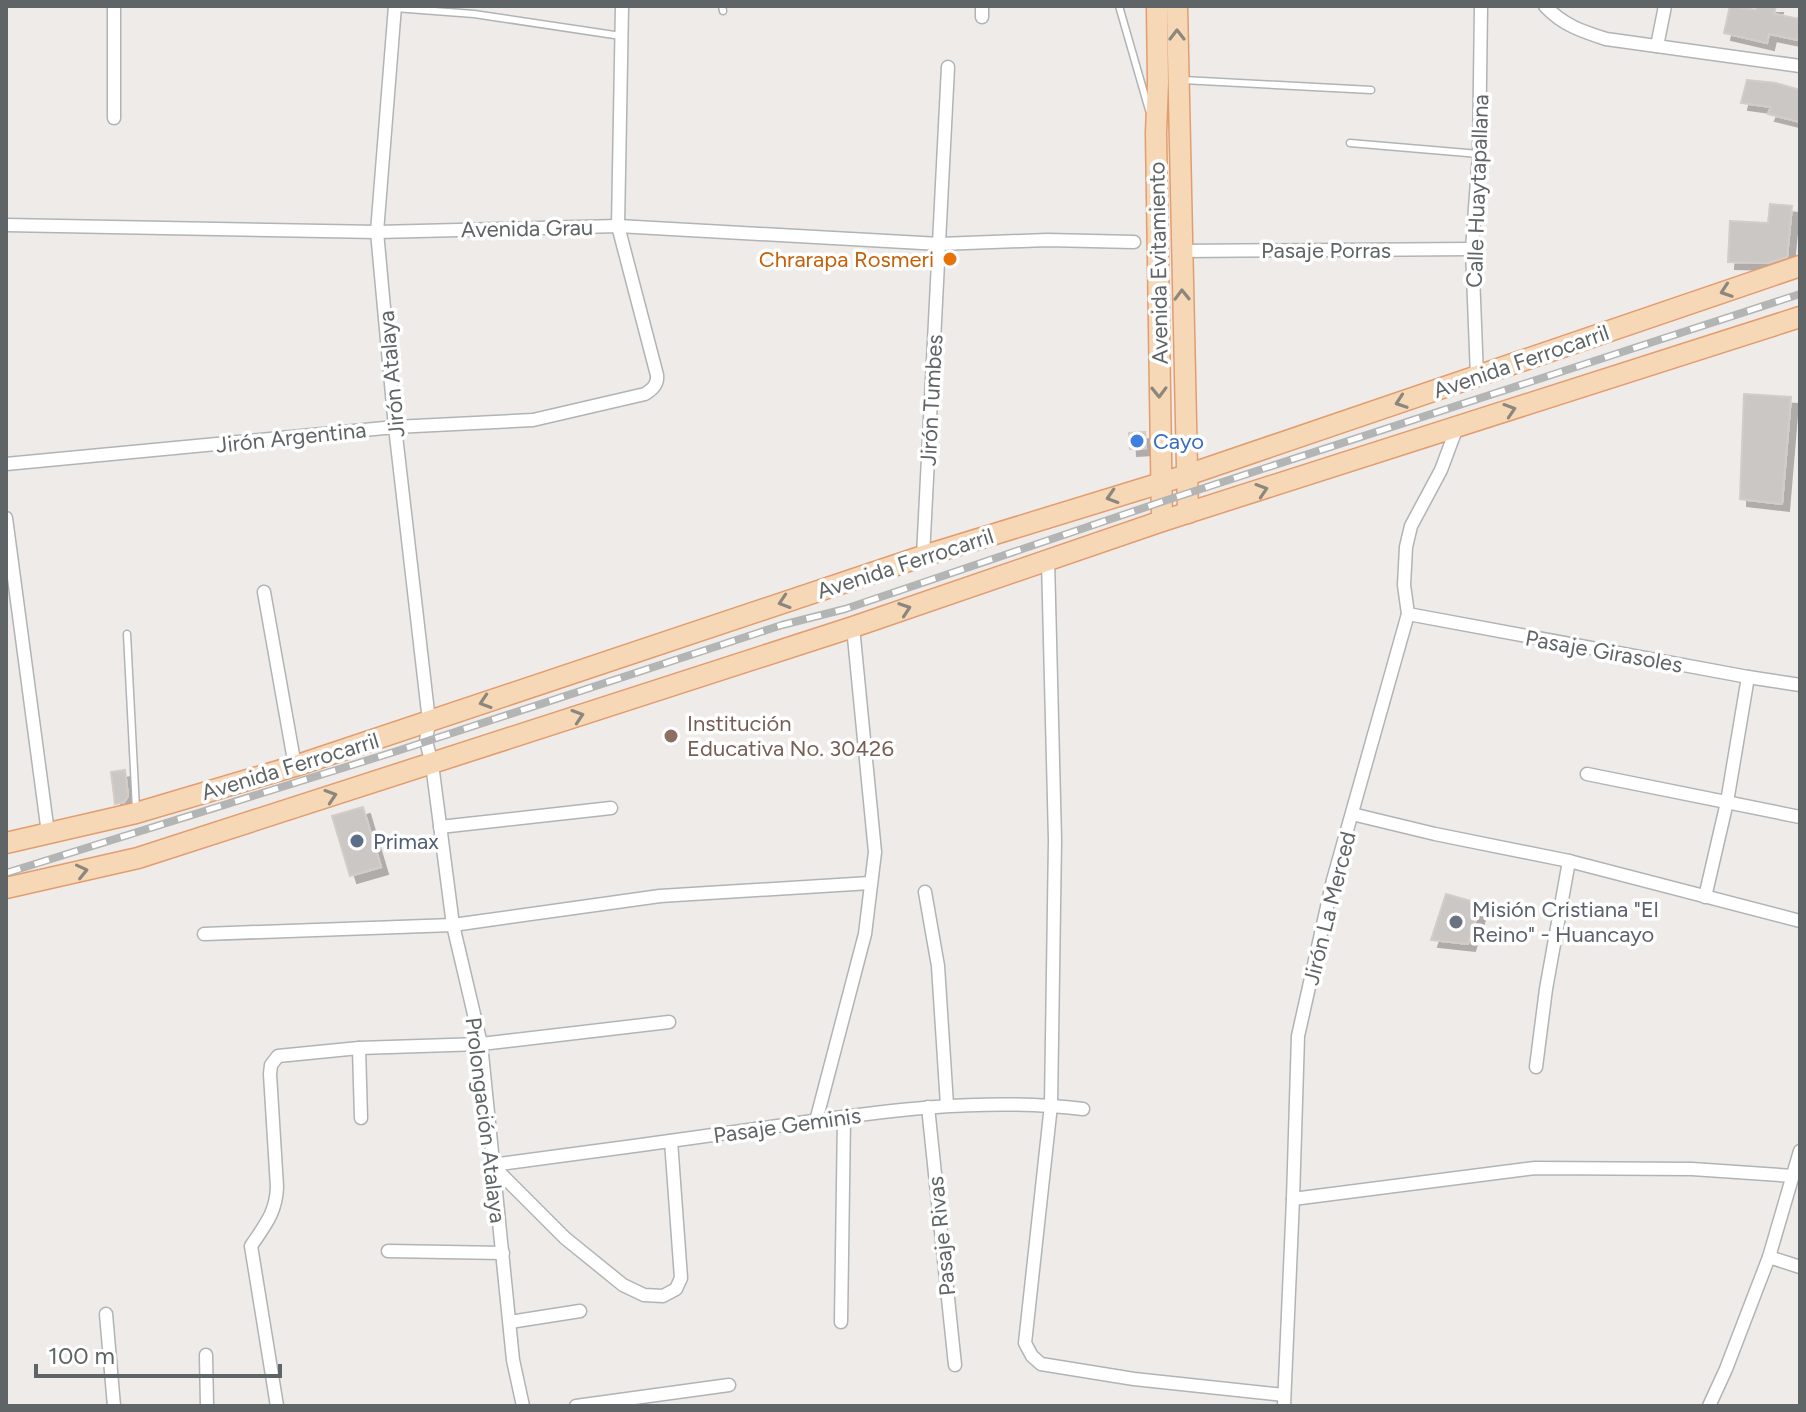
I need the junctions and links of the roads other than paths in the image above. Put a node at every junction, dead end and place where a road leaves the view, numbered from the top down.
1 (114, 6) edge
2 (622, 6) edge
3 (1119, 6) edge
4 (1157, 6) edge
5 (1177, 6) edge
6 (1481, 6) edge
7 (1545, 6) edge
8 (1665, 6) edge
9 (395, 7) edge
10 (621, 36) junction
11 (1657, 46) junction
12 (1800, 66) edge
13 (948, 67) dead end
14 (1177, 80) junction
15 (1371, 90) dead end
16 (114, 118) dead end
17 (1156, 133) junction
18 (1350, 143) dead end
19 (1479, 154) junction
20 (6, 225) edge
21 (618, 226) junction
22 (377, 232) junction
23 (1134, 242) dead end
24 (940, 244) junction
25 (1472, 249) junction
26 (1181, 251) junction
27 (1800, 266) edge
28 (1800, 317) edge
29 (1477, 376) junction
30 (395, 427) junction
31 (1457, 427) junction
32 (6, 464) edge
33 (1187, 475) junction
34 (1161, 482) junction
35 (1188, 513) junction
36 (6, 518) edge
37 (1162, 521) junction
38 (923, 556) junction
39 (1048, 560) junction
40 (264, 592) dead end
41 (1408, 614) junction
42 (853, 627) junction
43 (127, 634) dead end
44 (1748, 677) junction
45 (1800, 685) edge
46 (428, 731) junction
47 (432, 764) junction
48 (295, 766) junction
49 (1587, 774) dead end
50 (1727, 802) junction
51 (611, 808) dead end
52 (136, 813) junction
53 (1352, 814) junction
54 (1800, 817) edge
55 (440, 827) junction
56 (48, 833) junction
57 (6, 843) edge
58 (1569, 861) junction
59 (870, 883) junction
60 (6, 888) edge
61 (925, 892) dead end
62 (1705, 897) junction
63 (1800, 921) edge
64 (453, 925) junction
65 (204, 934) dead end
66 (669, 1022) dead end
67 (481, 1044) junction
68 (359, 1048) junction
69 (1536, 1067) dead end
70 (947, 1105) junction
71 (1051, 1105) junction
72 (928, 1107) junction
73 (1083, 1109) dead end
74 (844, 1117) junction
75 (361, 1118) dead end
76 (816, 1121) junction
77 (671, 1141) junction
78 (1800, 1151) edge
79 (492, 1165) junction
80 (1793, 1176) junction
81 (1293, 1199) junction
82 (388, 1251) dead end
83 (503, 1253) junction
84 (1769, 1257) junction
85 (1800, 1267) edge
86 (580, 1311) dead end
87 (106, 1314) dead end
88 (510, 1322) junction
89 (841, 1322) dead end
90 (206, 1355) dead end
91 (955, 1365) dead end
92 (729, 1385) dead end
93 (1284, 1400) edge
94 (114, 1406) edge
95 (207, 1406) edge
96 (277, 1406) edge
97 (523, 1406) edge
98 (576, 1406) edge
99 (1709, 1406) edge

1 - 16 street
2 - 10 street
3 - 17 lane
4 - 17 main road, Avenida Evitamiento
14 -> 5 main road, Avenida Evitamiento
6 - 19 street, Calle Huaytapallana
7 - 11 street
8 - 11 street
9 - 10 lane
9 - 22 street, Jirón Atalaya
10 - 21 street
11 - 12 street
13 - 24 street, Jirón Tumbes
14 - 15 lane
14 - 26 main road, Avenida Evitamiento
17 -> 34 main road, Avenida Evitamiento
18 - 19 lane
19 - 25 street, Calle Huaytapallana
20 - 22 street, Avenida Grau
21 - 22 street, Avenida Grau
21 - 24 street, Avenida Grau
21 - 30 street, Jirón Argentina
22 - 30 street, Jirón Atalaya
23 - 24 street, Avenida Grau
24 - 38 street, Jirón Tumbes
25 - 26 street, Pasaje Porras
25 - 29 street, Calle Huaytapallana
33 -> 26 main road, Avenida Evitamiento
27 -> 29 main road, Avenida Ferrocarril
31 -> 28 main road, Avenida Ferrocarril
29 -> 33 main road, Avenida Ferrocarril
30 - 32 street, Jirón Argentina
30 - 46 street, Jirón Atalaya
35 -> 31 main road, Avenida Ferrocarril
31 - 41 street, Jirón La Merced
33 - 34 main road, Avenida Ferrocarril
33 - 35 main road, Avenida Evitamiento
34 - 37 main road, Avenida Evitamiento
34 -> 38 main road, Avenida Ferrocarril
35 - 37 main road, Avenida Ferrocarril
36 - 56 street
37 - 39 main road, Avenida Ferrocarril
38 -> 46 main road, Avenida Ferrocarril
42 -> 39 main road, Avenida Ferrocarril
39 - 71 street
40 - 48 street
41 - 44 street, Pasaje Girasoles
41 - 53 street, Jirón La Merced
47 -> 42 main road, Avenida Ferrocarril
42 - 59 street
43 - 52 lane
44 - 45 street, Pasaje Girasoles
44 - 50 street
46 - 47 street, Prolongación Atalaya
46 - 48 main road, Avenida Ferrocarril
47 - 55 street, Prolongación Atalaya
60 -> 47 main road, Avenida Ferrocarril
48 - 52 main road, Avenida Ferrocarril
49 - 50 street
50 - 54 street
50 - 62 street
51 - 55 street
52 - 56 main road, Avenida Ferrocarril
53 - 58 street
53 - 81 street, Jirón La Merced
55 - 64 street, Prolongación Atalaya
56 - 57 main road, Avenida Ferrocarril
58 - 62 street
58 - 69 street
59 - 64 street
59 - 76 street
61 - 70 street
62 - 63 street
64 - 65 street
64 - 67 street, Prolongación Atalaya
66 - 67 street
67 - 68 street
67 - 79 street, Prolongación Atalaya
68 - 75 street
68 - 96 street
70 - 71 street, Pasaje Geminis
70 - 72 street, Pasaje Geminis
71 - 73 street, Pasaje Geminis
71 - 93 street
72 - 74 street, Pasaje Geminis
72 - 91 street, Pasaje Rivas
74 - 76 street, Pasaje Geminis
74 - 89 street
76 - 77 street, Pasaje Geminis
77 - 79 street, Pasaje Geminis
77 - 79 street
78 - 80 street
79 - 83 street, Prolongación Atalaya
80 - 81 street
80 - 84 street
81 - 93 street, Jirón La Merced
82 - 83 street
83 - 88 street, Prolongación Atalaya
84 - 85 street
84 - 99 street
86 - 88 street
87 - 94 street
88 - 97 street, Prolongación Atalaya
90 - 95 street
92 - 98 street

